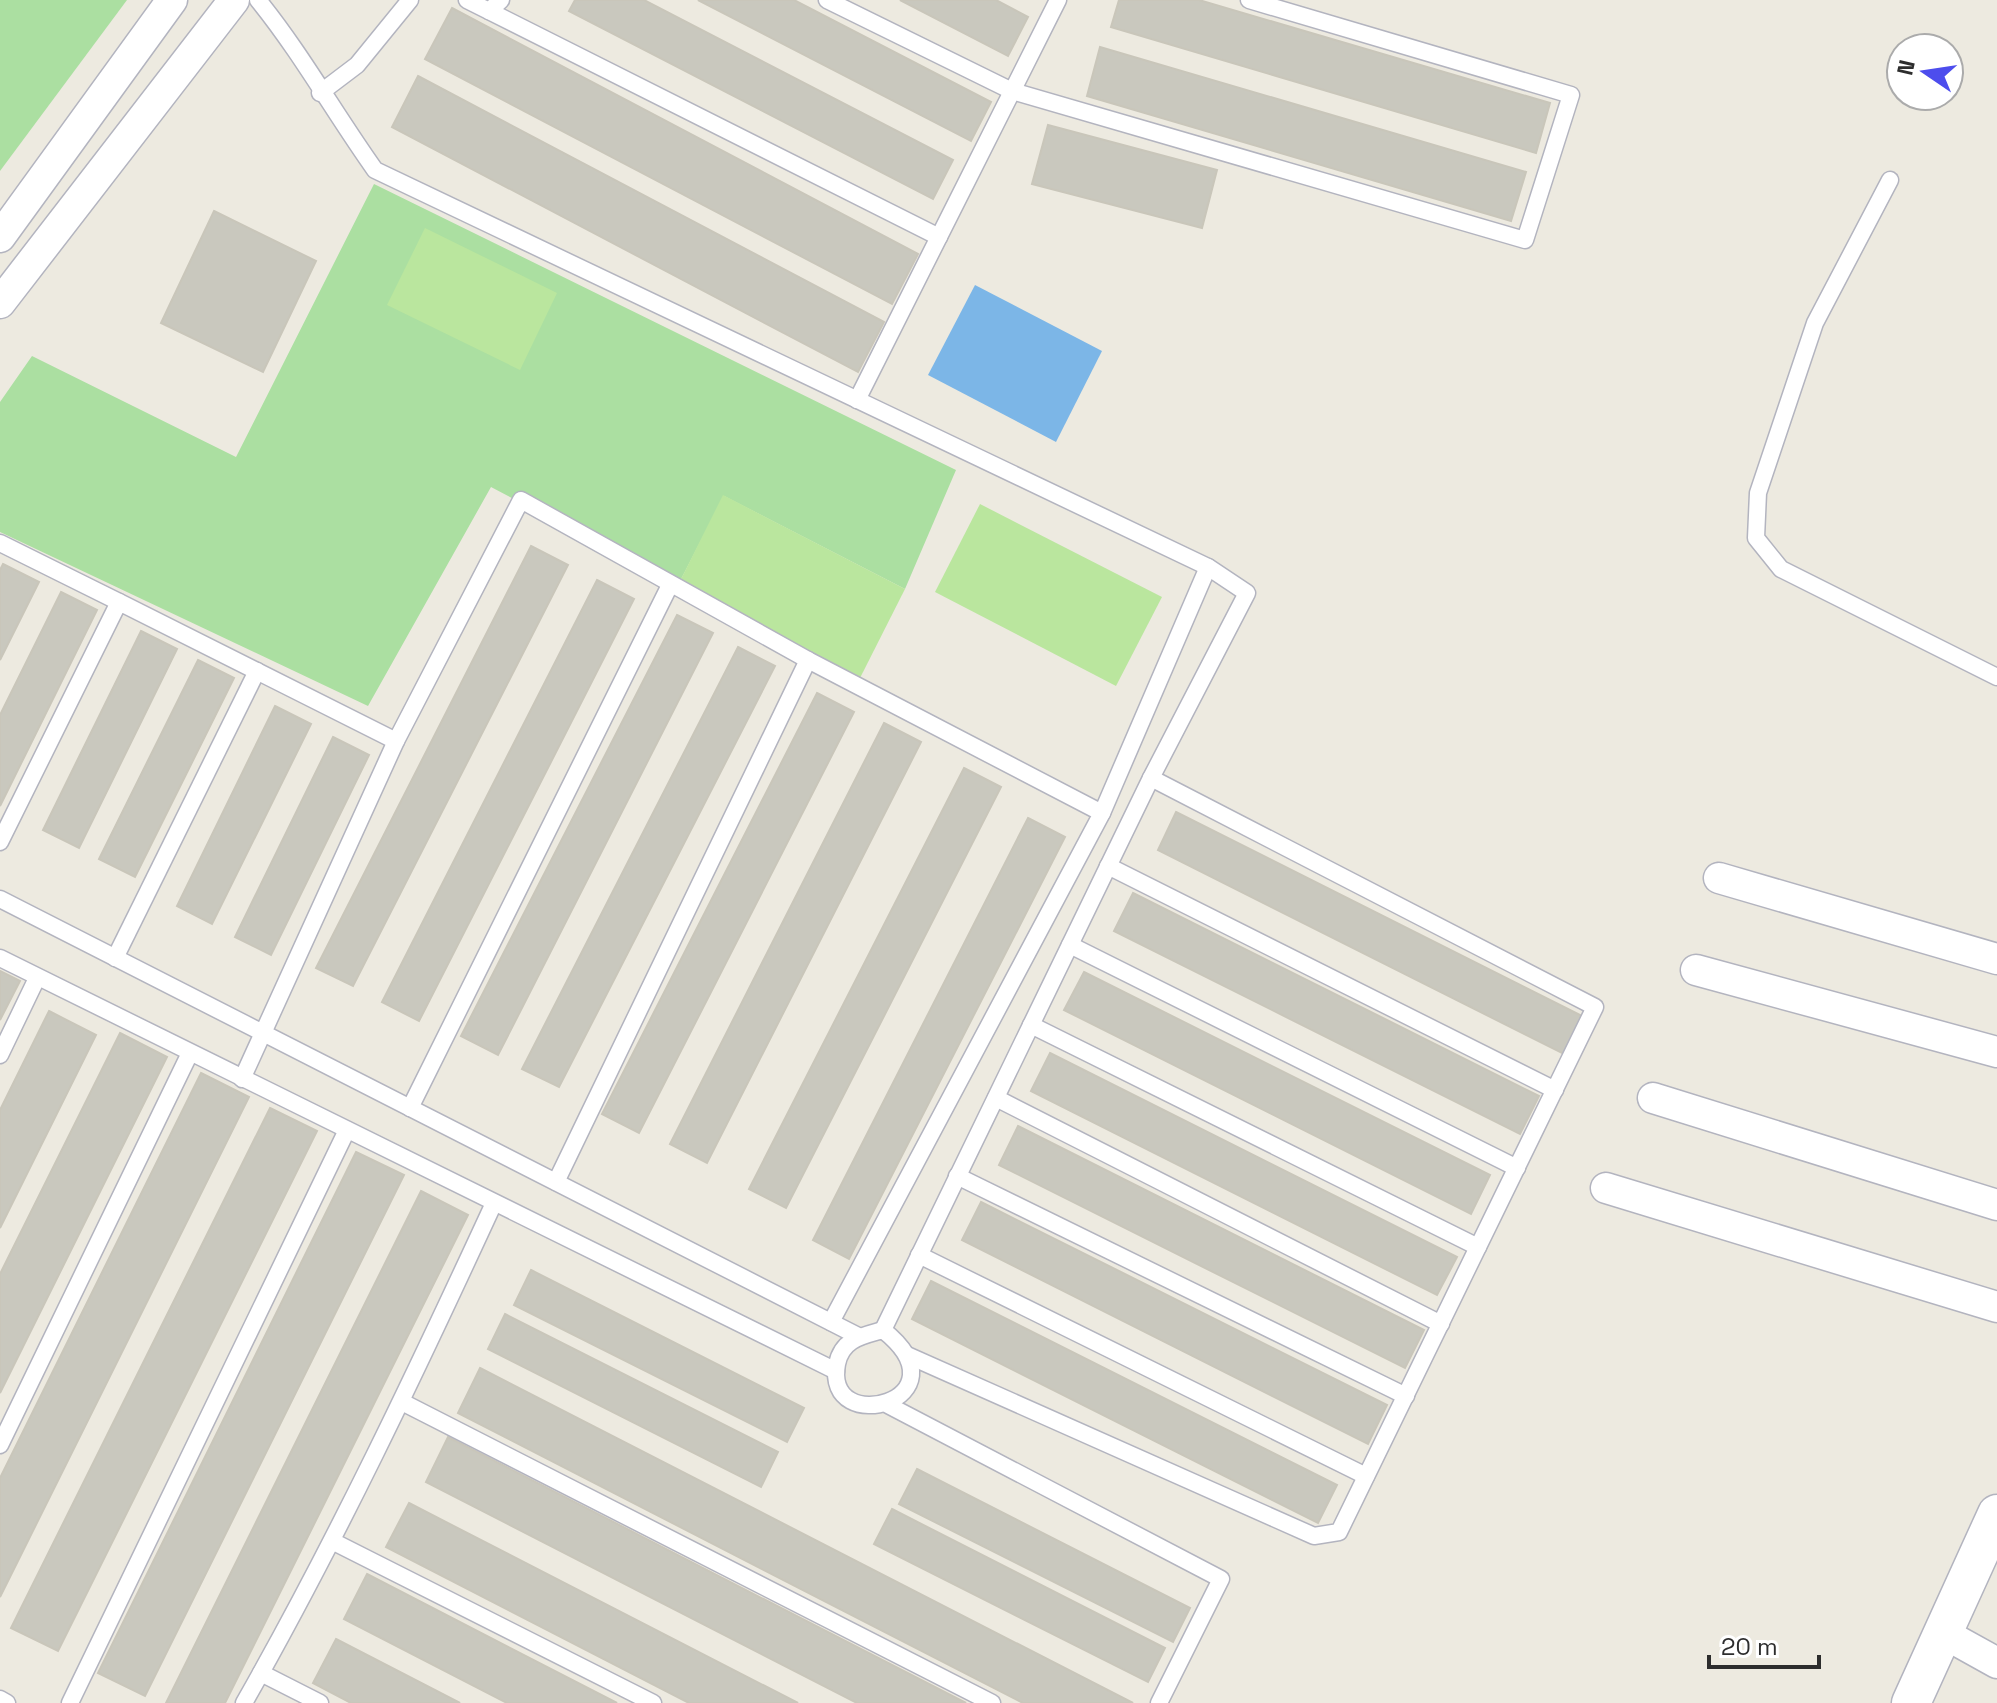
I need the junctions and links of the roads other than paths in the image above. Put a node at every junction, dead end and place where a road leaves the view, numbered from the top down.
1 (172, 0) edge
2 (234, 0) edge
3 (258, 0) edge
4 (410, 0) edge
5 (467, 0) edge
6 (827, 0) edge
7 (1058, 0) edge
8 (1249, 0) edge
9 (495, 5) edge
10 (1012, 91) junction
11 (320, 93) junction
12 (1890, 180) dead end
13 (0, 237) edge
14 (939, 237) junction
15 (0, 303) edge
16 (857, 400) junction
17 (0, 543) edge
18 (1208, 567) junction
19 (670, 585) junction
20 (119, 602) junction
21 (808, 660) junction
22 (257, 671) junction
23 (1997, 677) edge
24 (396, 741) junction
25 (1151, 778) junction
26 (1102, 813) junction
27 (0, 842) edge
28 (1108, 866) junction
29 (1719, 878) dead end
30 (0, 899) edge
31 (1070, 945) junction
32 (0, 958) edge
33 (115, 958) junction
34 (1997, 959) edge
35 (1696, 970) dead end
36 (37, 978) junction
37 (1031, 1025) junction
38 (265, 1034) junction
39 (1997, 1052) edge
40 (190, 1053) junction
41 (0, 1055) edge
42 (242, 1079) junction
43 (1555, 1090) junction
44 (996, 1098) junction
45 (1653, 1098) dead end
46 (410, 1108) junction
47 (347, 1130) junction
48 (1517, 1168) junction
49 (957, 1176) junction
50 (556, 1182) junction
51 (1606, 1188) dead end
52 (494, 1203) junction
53 (1997, 1205) edge
54 (1478, 1247) junction
55 (919, 1255) junction
56 (1997, 1307) edge
57 (831, 1322) junction
58 (1441, 1324) junction
59 (883, 1330) junction
60 (858, 1336) junction
61 (907, 1355) junction
62 (836, 1371) junction
63 (1406, 1396) junction
64 (402, 1402) junction
65 (888, 1405) junction
66 (0, 1445) edge
67 (1366, 1476) junction
68 (1997, 1514) edge
69 (332, 1541) junction
70 (1988, 1557) edge
71 (1943, 1633) junction
72 (1997, 1663) edge
73 (261, 1673) junction
74 (0, 1699) edge
75 (7, 1703) edge
76 (70, 1703) edge
77 (244, 1703) edge
78 (320, 1703) edge
79 (653, 1703) edge
80 (992, 1703) edge
81 (1159, 1703) edge
82 (1911, 1703) edge

1 - 13 street
2 - 15 street
3 - 11 lane
4 - 11 lane
5 - 9 lane
6 - 10 lane
7 - 10 lane
8 - 10 lane
9 - 14 lane
10 - 14 lane
11 - 16 lane
12 - 23 lane
14 - 16 lane
16 - 18 lane
17 - 20 lane
18 - 25 lane
18 - 26 lane
19 - 21 lane
19 - 24 lane
19 - 46 lane
20 - 22 lane
20 - 27 lane
21 - 26 lane
21 - 50 lane
22 - 24 lane
22 - 33 lane
24 - 38 lane
25 - 28 lane
25 - 43 lane
26 - 57 lane
28 - 31 lane
28 - 43 lane
29 - 34 street
30 - 33 lane
31 - 37 lane
31 - 48 lane
32 - 36 lane
33 - 38 lane
35 - 39 street
36 - 40 lane
36 - 41 lane
37 - 44 lane
37 - 54 lane
38 - 42 lane
38 - 46 lane
40 - 42 lane
40 - 66 lane
42 - 47 lane
43 - 48 lane
44 - 49 lane
44 - 58 lane
45 - 53 street
46 - 50 lane
47 - 52 lane
47 - 76 lane
48 - 54 lane
49 - 55 lane
49 - 63 lane
50 - 57 lane
51 - 56 street
52 - 62 lane
52 - 64 lane
54 - 58 lane
55 - 59 lane
55 - 67 lane
57 - 60 lane
58 - 63 lane
59 - 60 lane
59 - 61 lane
60 - 62 lane
61 - 65 lane
61 - 67 lane
62 - 65 lane
63 - 67 lane
64 - 69 lane
64 - 80 lane
65 - 81 lane
68 - 70 street
69 - 73 lane
69 - 79 lane
70 - 71 street
71 - 72 street
71 - 82 street
73 - 77 lane
73 - 78 lane
74 - 75 lane

